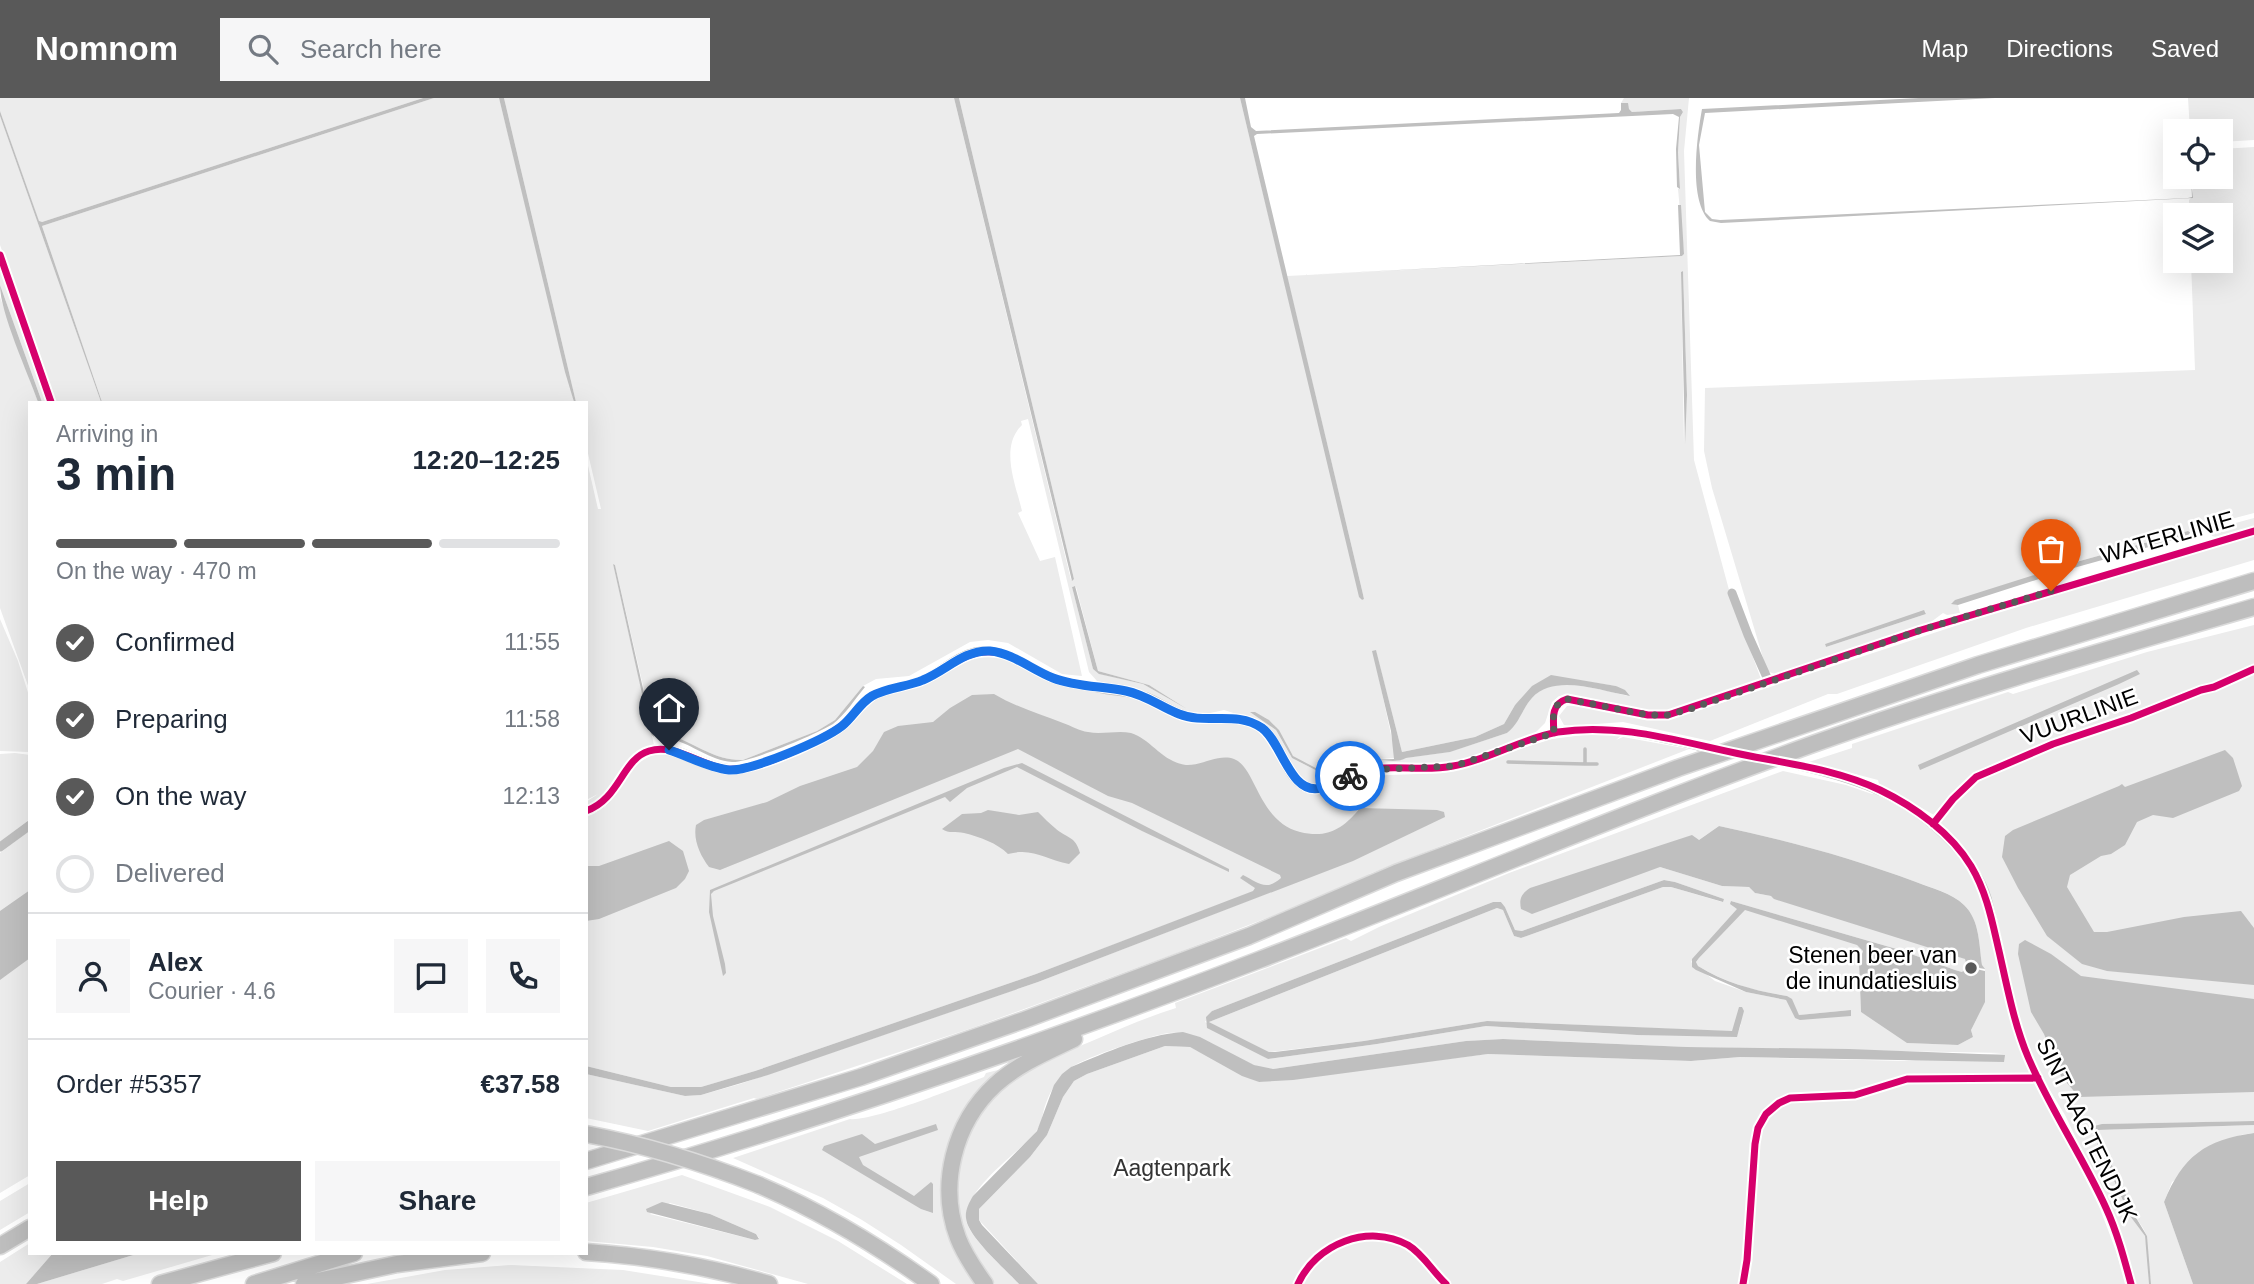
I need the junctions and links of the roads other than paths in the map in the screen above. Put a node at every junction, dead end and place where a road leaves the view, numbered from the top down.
1 (0, 255) edge
2 (51, 401) edge
3 (2254, 531) edge
4 (2254, 581) edge
5 (1732, 593) dead end
6 (2254, 607) edge
7 (2254, 669) edge
8 (1769, 682) junction
9 (1554, 733) junction
10 (1698, 746) tunnel mouth
11 (1800, 766) tunnel mouth
12 (588, 810) edge
13 (1934, 824) junction
14 (28, 826) edge
15 (0, 847) edge
16 (1147, 1002) junction
17 (588, 1134) edge
18 (588, 1160) edge
19 (588, 1186) edge
20 (28, 1229) edge
21 (0, 1246) edge
22 (588, 1252) edge
23 (266, 1255) edge
24 (348, 1255) edge
25 (467, 1255) edge
26 (160, 1284) edge
27 (254, 1284) edge
28 (304, 1284) edge
29 (769, 1284) edge
30 (931, 1284) edge
31 (985, 1284) edge
32 (2131, 1284) edge

1 - 2 street
3 - 8 street, WATERLINIE
4 - 18 highway
5 - 8 street
6 - 16 highway
7 - 13 street, VUURLINIE
8 - 9 street, WATERLINIE
9 - 10 street
9 - 12 street
11 - 13 street, SINT AAGTENDIJK
13 - 32 street, SINT AAGTENDIJK
14 - 15 street
16 - 19 highway
16 - 31 highway
17 - 30 highway, bridge
20 - 21 highway
22 - 29 highway
23 - 26 highway
24 - 27 highway
25 - 28 highway

